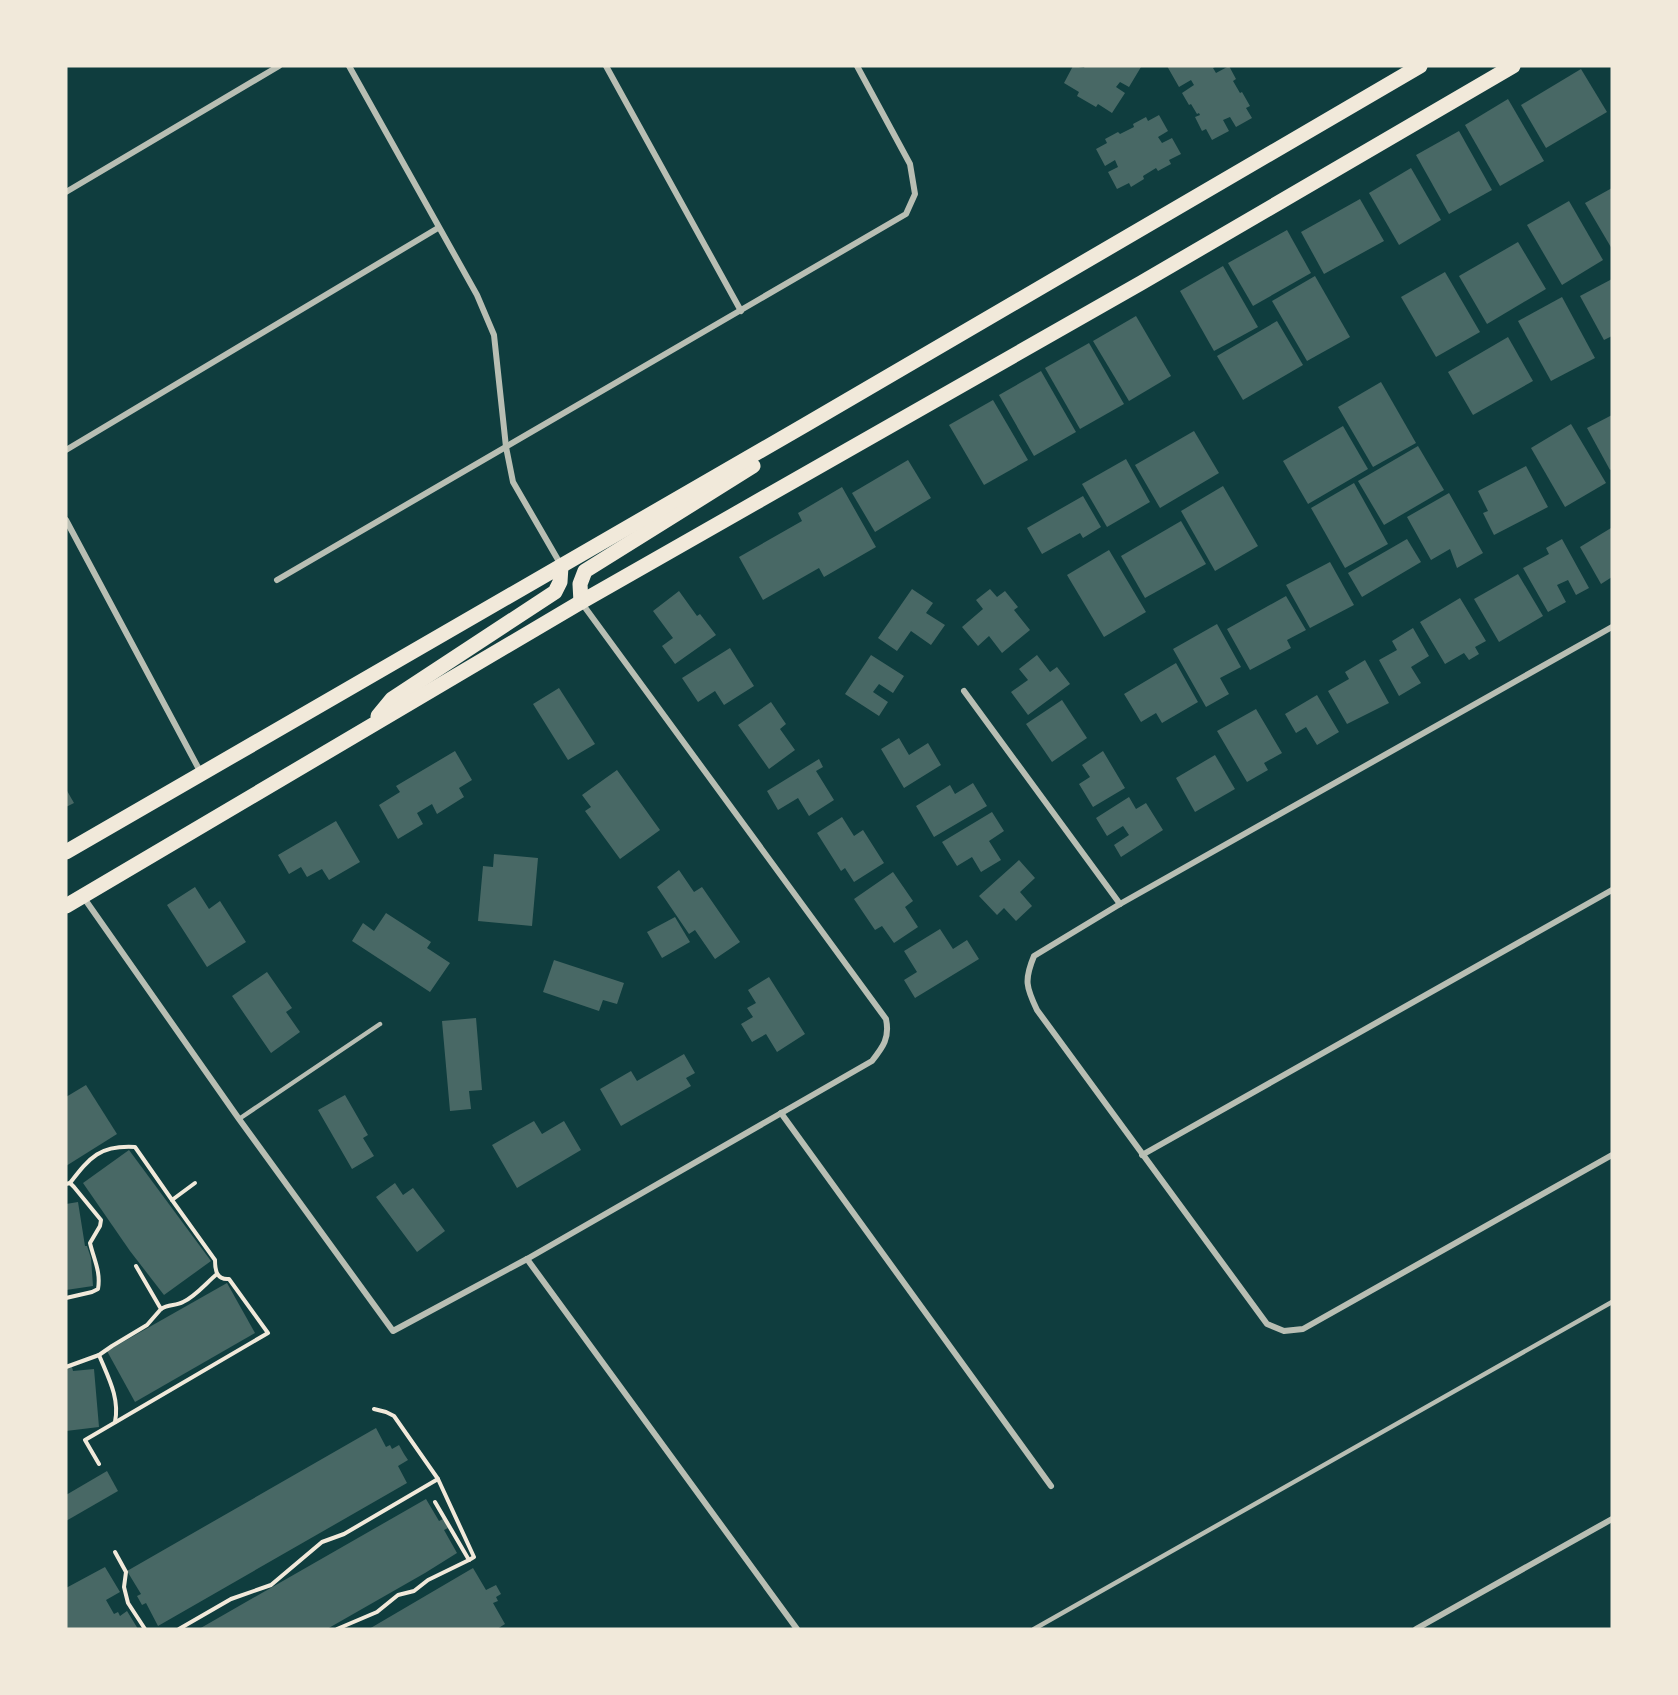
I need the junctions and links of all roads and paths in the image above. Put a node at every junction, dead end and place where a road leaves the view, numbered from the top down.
1 (279, 66) edge
2 (349, 66) edge
3 (606, 66) edge
4 (857, 66) edge
5 (1420, 66) edge
6 (1513, 66) edge
7 (66, 192) edge
8 (438, 228) junction
9 (741, 311) junction
10 (805, 425) junction
11 (506, 447) junction
12 (66, 450) edge
13 (66, 520) edge
14 (561, 566) junction
15 (277, 580) dead end
16 (581, 602) junction
17 (1612, 627) edge
18 (964, 691) dead end
19 (368, 727) junction
20 (201, 774) junction
21 (66, 852) edge
22 (1612, 890) edge
23 (83, 896) junction
24 (1120, 904) junction
25 (66, 906) edge
26 (380, 1024) dead end
27 (781, 1113) junction
28 (239, 1119) junction
29 (1142, 1155) junction
30 (1612, 1155) edge
31 (195, 1183) dead end
32 (68, 1184) edge
33 (172, 1200) junction
34 (527, 1259) junction
35 (136, 1266) dead end
36 (217, 1274) junction
37 (66, 1298) edge
38 (1612, 1302) edge
39 (161, 1309) junction
40 (99, 1355) junction
41 (66, 1367) edge
42 (374, 1409) dead end
43 (114, 1423) junction
44 (99, 1464) dead end
45 (438, 1479) junction
46 (1051, 1486) dead end
47 (435, 1502) dead end
48 (1612, 1519) edge
49 (115, 1552) dead end
50 (469, 1560) junction
51 (145, 1629) edge
52 (179, 1629) edge
53 (337, 1629) edge
54 (797, 1629) edge
55 (1034, 1629) edge
56 (1416, 1629) edge

1 - 7 street
2 - 8 street
3 - 9 street
4 - 9 street
5 - 10 main road
6 - 16 main road
8 - 11 street
8 - 12 street
9 - 11 street
10 - 14 main road
10 - 16 main road
11 - 14 street
11 - 15 street
13 - 20 street
14 - 19 main road
14 - 20 main road
16 - 19 main road
16 - 27 street
17 - 24 street
18 - 24 street
19 - 23 main road
20 - 21 main road
22 - 29 street
23 - 25 main road
23 - 28 street
24 - 29 street
26 - 28 lane
27 - 34 street
27 - 46 street
28 - 34 street
29 - 30 street
31 - 33 path
32 - 33 path
32 - 37 path
33 - 36 path
34 - 54 street
35 - 39 path
36 - 39 path
36 - 43 path
38 - 55 lane
39 - 40 path
40 - 41 path
40 - 43 path
42 - 45 path
43 - 44 path
45 - 50 path
45 - 52 path
47 - 50 path
48 - 56 street
49 - 51 path
50 - 53 path

